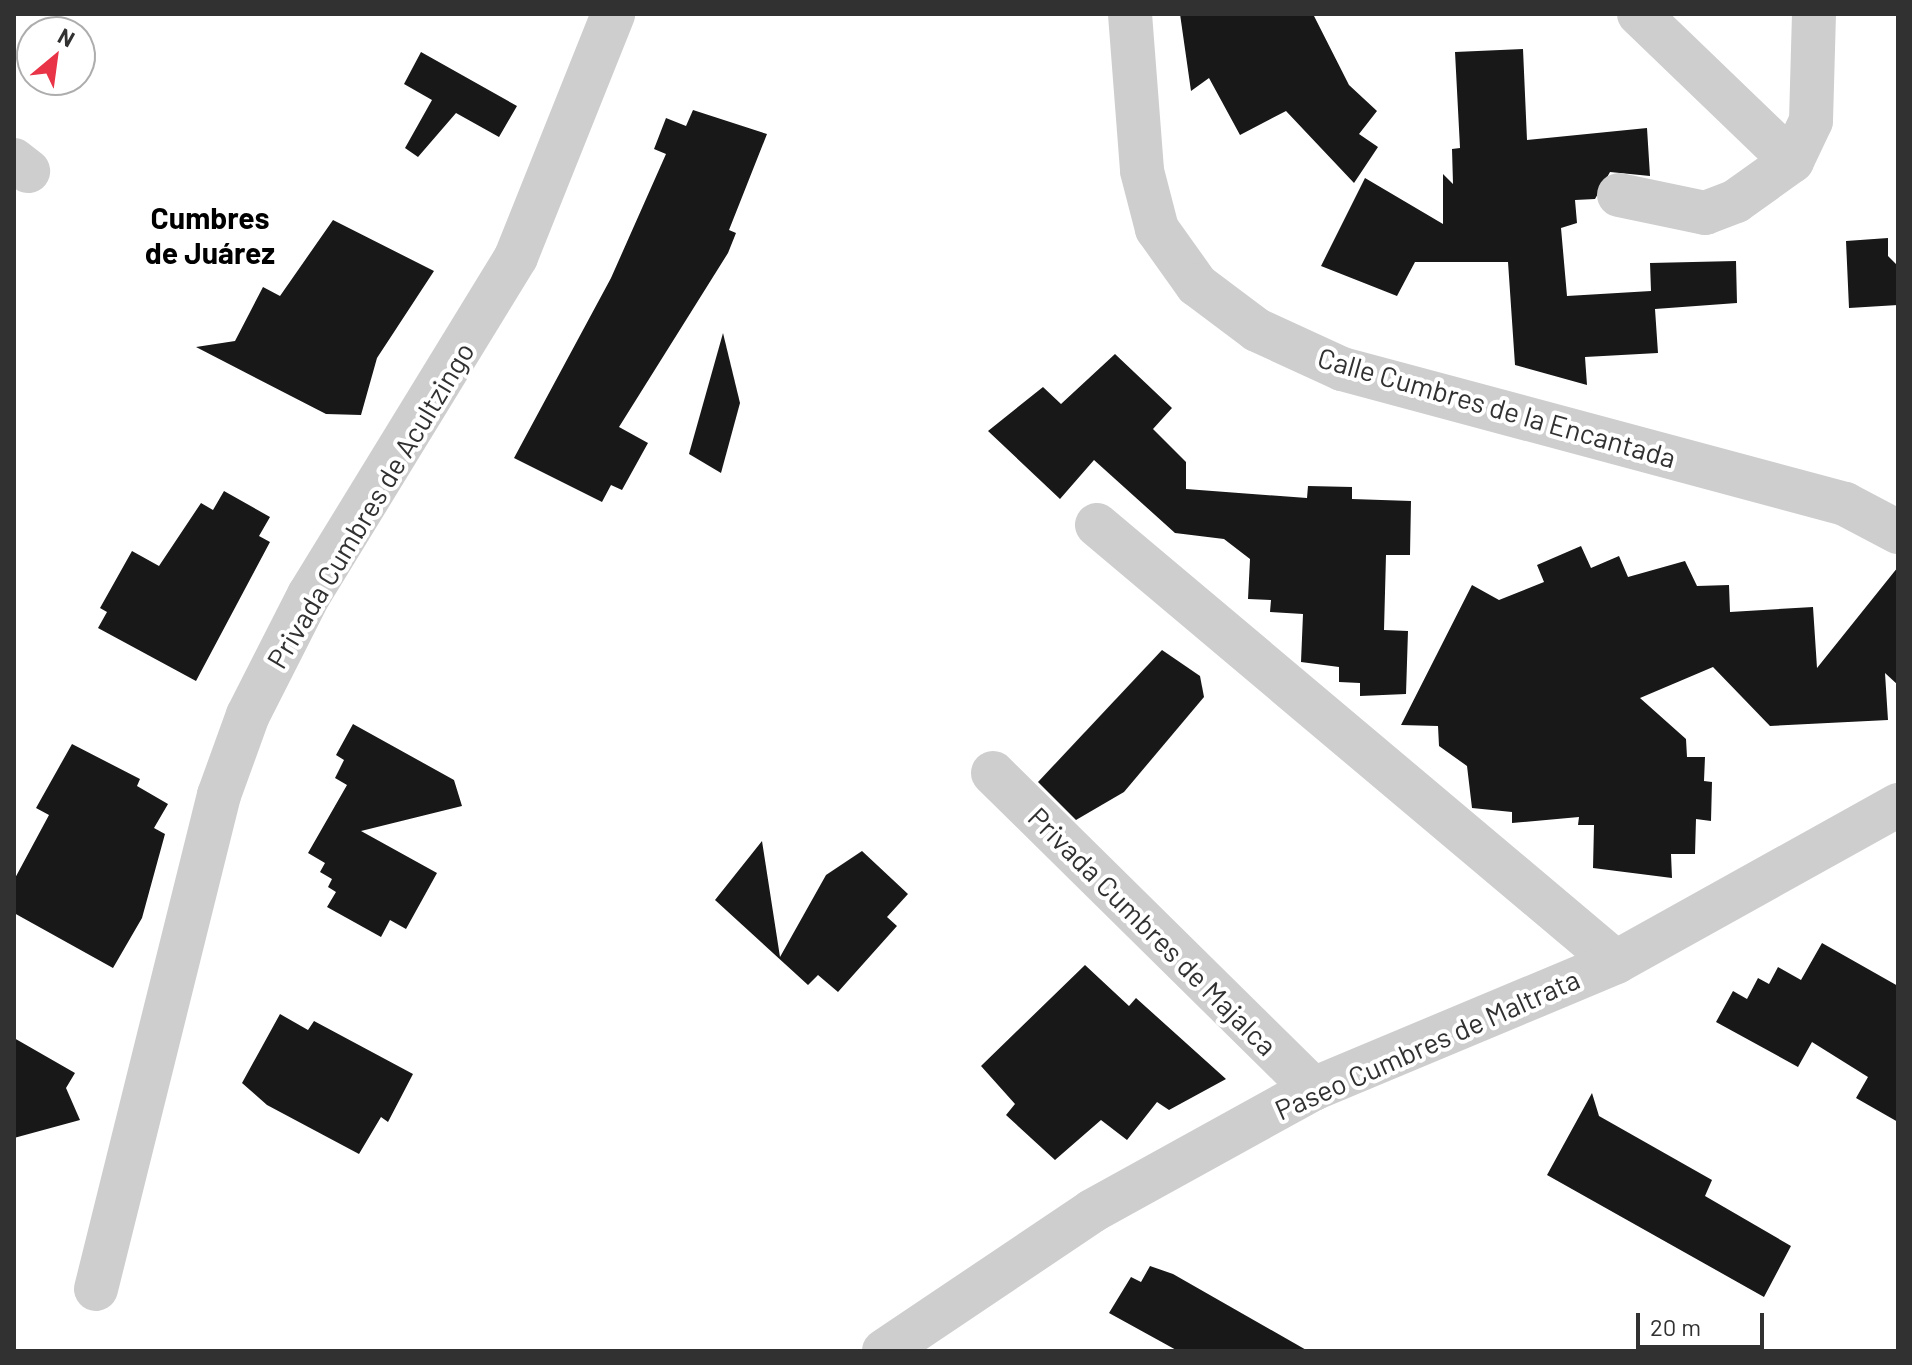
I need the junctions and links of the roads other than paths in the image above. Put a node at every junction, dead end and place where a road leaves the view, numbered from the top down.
1 (613, 14) edge
2 (1130, 14) edge
3 (1639, 14) edge
4 (1814, 14) edge
5 (1797, 153) junction
6 (1619, 195) dead end
7 (1097, 525) dead end
8 (1898, 532) edge
9 (993, 773) dead end
10 (1898, 805) edge
11 (1616, 962) junction
12 (1313, 1089) junction
13 (96, 1289) dead end
14 (884, 1351) edge

1 - 13 street, Privada Cumbres de Acultzingo
2 - 8 street, Calle Cumbres de la Encantada
3 - 5 street
4 - 5 street
5 - 6 street
7 - 11 street
9 - 12 street, Privada Cumbres de Majalca
10 - 11 street, Paseo Cumbres de Maltrata
11 - 12 street, Paseo Cumbres de Maltrata
12 - 14 street, Paseo Cumbres de Maltrata

